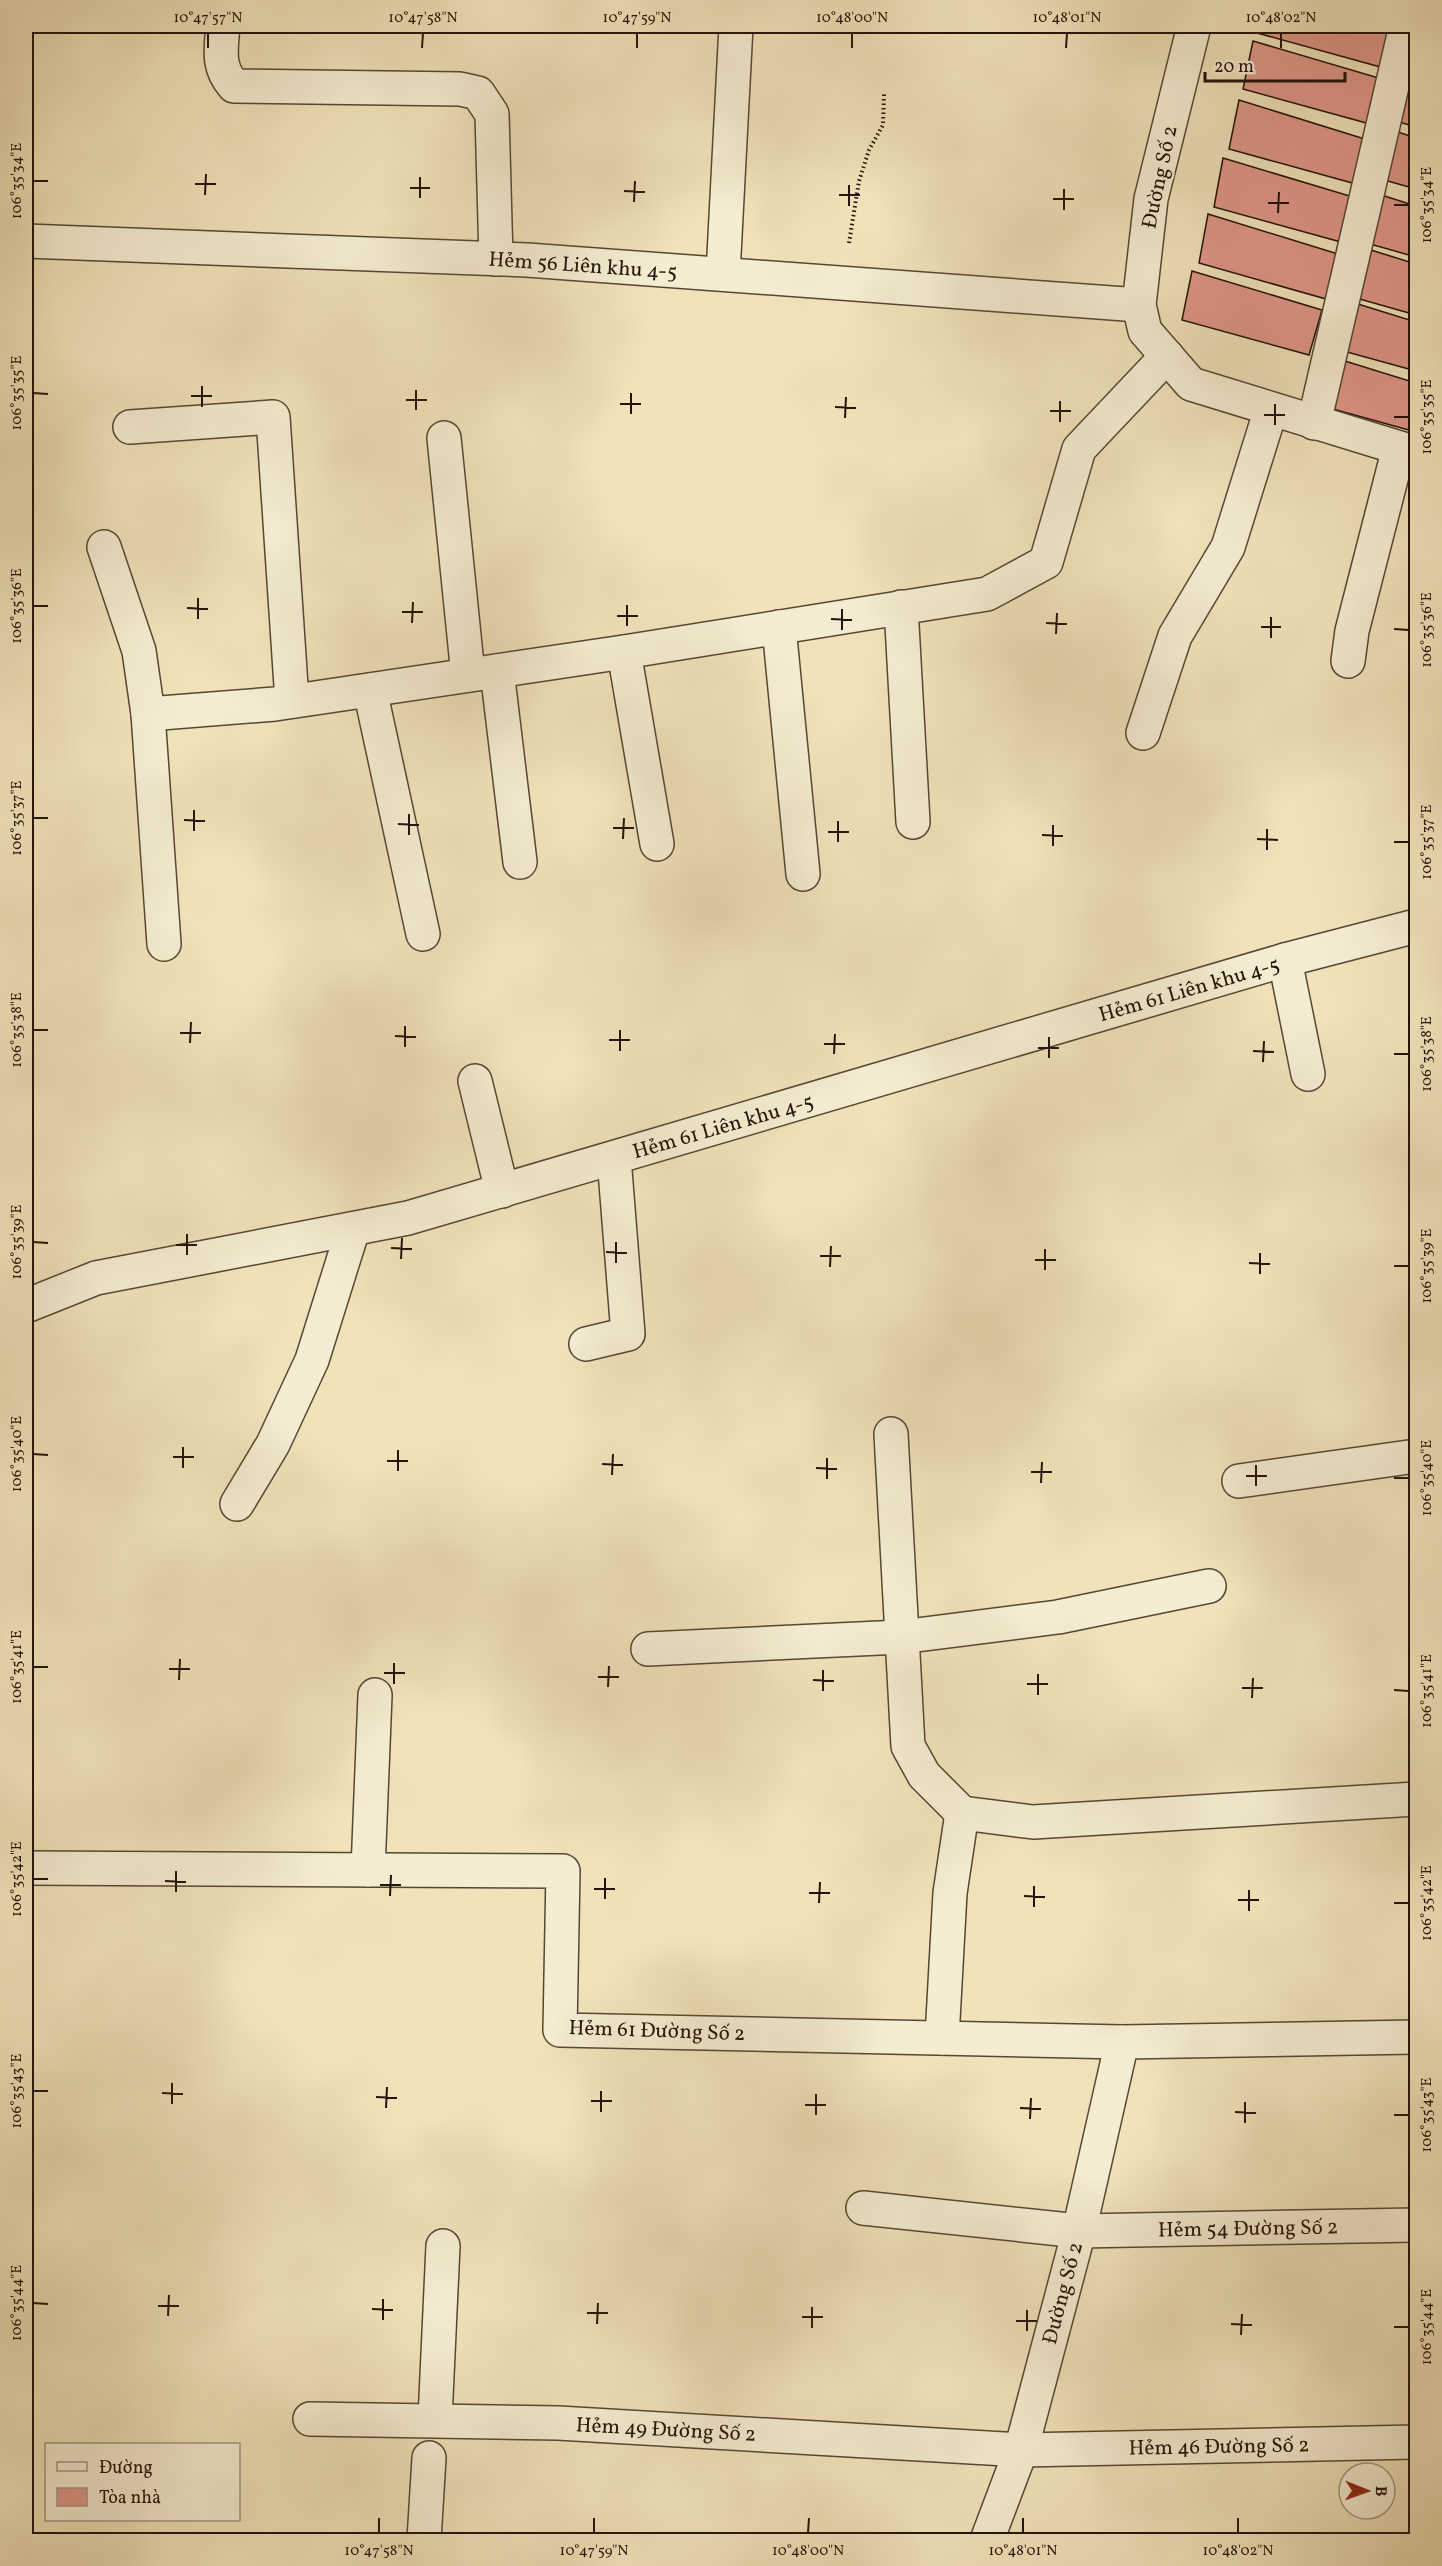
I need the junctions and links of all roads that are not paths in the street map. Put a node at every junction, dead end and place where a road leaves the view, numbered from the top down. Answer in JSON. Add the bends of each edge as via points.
{"nodes":[{"id":1,"x":223,"y":26,"type":"edge"},
{"id":2,"x":736,"y":26,"type":"edge"},
{"id":3,"x":1194,"y":26,"type":"edge"},
{"id":4,"x":1406,"y":26,"type":"edge"},
{"id":5,"x":26,"y":241,"type":"edge"},
{"id":6,"x":496,"y":259,"type":"junction"},
{"id":7,"x":723,"y":274,"type":"junction"},
{"id":8,"x":1142,"y":318,"type":"junction"},
{"id":9,"x":1167,"y":356,"type":"junction"},
{"id":10,"x":1271,"y":409,"type":"junction"},
{"id":11,"x":1314,"y":423,"type":"junction"},
{"id":12,"x":130,"y":427,"type":"dead end"},
{"id":13,"x":444,"y":438,"type":"dead end"},
{"id":14,"x":1408,"y":451,"type":"edge"},
{"id":15,"x":104,"y":547,"type":"dead end"},
{"id":16,"x":901,"y":608,"type":"junction"},
{"id":17,"x":779,"y":627,"type":"junction"},
{"id":18,"x":624,"y":652,"type":"junction"},
{"id":19,"x":1348,"y":661,"type":"dead end"},
{"id":20,"x":483,"y":673,"type":"junction"},
{"id":21,"x":370,"y":690,"type":"junction"},
{"id":22,"x":292,"y":702,"type":"junction"},
{"id":23,"x":148,"y":714,"type":"junction"},
{"id":24,"x":1143,"y":733,"type":"dead end"},
{"id":25,"x":913,"y":822,"type":"dead end"},
{"id":26,"x":657,"y":844,"type":"dead end"},
{"id":27,"x":520,"y":862,"type":"dead end"},
{"id":28,"x":803,"y":874,"type":"dead end"},
{"id":29,"x":1416,"y":926,"type":"edge"},
{"id":30,"x":423,"y":934,"type":"dead end"},
{"id":31,"x":164,"y":944,"type":"dead end"},
{"id":32,"x":1285,"y":960,"type":"junction"},
{"id":33,"x":1308,"y":1074,"type":"dead end"},
{"id":34,"x":475,"y":1081,"type":"dead end"},
{"id":35,"x":614,"y":1158,"type":"junction"},
{"id":36,"x":502,"y":1191,"type":"junction"},
{"id":37,"x":353,"y":1229,"type":"junction"},
{"id":38,"x":26,"y":1306,"type":"edge"},
{"id":39,"x":586,"y":1344,"type":"dead end"},
{"id":40,"x":891,"y":1434,"type":"dead end"},
{"id":41,"x":1416,"y":1456,"type":"edge"},
{"id":42,"x":1239,"y":1481,"type":"dead end"},
{"id":43,"x":237,"y":1504,"type":"dead end"},
{"id":44,"x":1209,"y":1586,"type":"dead end"},
{"id":45,"x":901,"y":1637,"type":"junction"},
{"id":46,"x":648,"y":1649,"type":"dead end"},
{"id":47,"x":375,"y":1695,"type":"dead end"},
{"id":48,"x":1416,"y":1799,"type":"edge"},
{"id":49,"x":962,"y":1813,"type":"junction"},
{"id":50,"x":26,"y":1868,"type":"edge"},
{"id":51,"x":368,"y":1870,"type":"junction"},
{"id":52,"x":1416,"y":2037,"type":"edge"},
{"id":53,"x":942,"y":2038,"type":"junction"},
{"id":54,"x":1122,"y":2042,"type":"junction"},
{"id":55,"x":863,"y":2208,"type":"dead end"},
{"id":56,"x":1416,"y":2225,"type":"edge"},
{"id":57,"x":1079,"y":2231,"type":"junction"},
{"id":58,"x":443,"y":2246,"type":"dead end"},
{"id":59,"x":310,"y":2419,"type":"dead end"},
{"id":60,"x":435,"y":2419,"type":"junction"},
{"id":61,"x":1416,"y":2442,"type":"edge"},
{"id":62,"x":1021,"y":2450,"type":"junction"},
{"id":63,"x":429,"y":2458,"type":"dead end"},
{"id":64,"x":424,"y":2541,"type":"edge"},
{"id":65,"x":987,"y":2541,"type":"edge"}],
"edges":[{"from":1,"to":6,"type":"street","via":[[224,75],[234,86],[460,89],[478,93],[492,114],[495,135]]},
{"from":2,"to":7,"type":"street"},
{"from":3,"to":8,"type":"street","name":"Đường Số 2","via":[[1151,199]]},
{"from":4,"to":11,"type":"street"},
{"from":5,"to":6,"type":"street","name":"Hẻm 56 Liên khu 4-5"},
{"from":6,"to":7,"type":"street","name":"Hẻm 56 Liên khu 4-5"},
{"from":7,"to":8,"type":"street","name":"Hẻm 56 Liên khu 4-5","via":[[849,284]]},
{"from":8,"to":9,"type":"street"},
{"from":9,"to":10,"type":"street","via":[[1191,384]]},
{"from":9,"to":16,"type":"street","via":[[1079,449],[1046,562],[987,594]]},
{"from":10,"to":11,"type":"street"},
{"from":10,"to":24,"type":"street","via":[[1228,547],[1175,636]]},
{"from":11,"to":14,"type":"street"},
{"from":12,"to":22,"type":"street","via":[[273,417]]},
{"from":13,"to":20,"type":"street"},
{"from":14,"to":19,"type":"street","via":[[1352,631]]},
{"from":15,"to":23,"type":"street","via":[[139,651]]},
{"from":16,"to":17,"type":"street"},
{"from":16,"to":25,"type":"street"},
{"from":17,"to":18,"type":"street"},
{"from":17,"to":28,"type":"street"},
{"from":18,"to":20,"type":"street"},
{"from":18,"to":26,"type":"street"},
{"from":20,"to":21,"type":"street"},
{"from":20,"to":27,"type":"street"},
{"from":21,"to":22,"type":"street"},
{"from":21,"to":30,"type":"street"},
{"from":22,"to":23,"type":"street"},
{"from":23,"to":31,"type":"street"},
{"from":29,"to":32,"type":"street","name":"Hẻm 61 Liên khu 4-5"},
{"from":32,"to":33,"type":"street"},
{"from":32,"to":35,"type":"street","name":"Hẻm 61 Liên khu 4-5"},
{"from":34,"to":36,"type":"street"},
{"from":35,"to":36,"type":"street","name":"Hẻm 61 Liên khu 4-5"},
{"from":35,"to":39,"type":"street","via":[[628,1334]]},
{"from":36,"to":37,"type":"street","name":"Hẻm 61 Liên khu 4-5"},
{"from":37,"to":38,"type":"street","name":"Hẻm 61 Liên khu 4-5","via":[[96,1278]]},
{"from":37,"to":43,"type":"street","via":[[312,1360],[273,1444]]},
{"from":40,"to":45,"type":"street"},
{"from":41,"to":42,"type":"street"},
{"from":44,"to":45,"type":"street","via":[[1058,1617]]},
{"from":45,"to":46,"type":"street"},
{"from":45,"to":49,"type":"street","via":[[908,1746],[924,1774]]},
{"from":47,"to":51,"type":"street"},
{"from":48,"to":49,"type":"street","via":[[1033,1821]]},
{"from":49,"to":53,"type":"street","via":[[950,1893]]},
{"from":50,"to":51,"type":"street","name":"Hẻm 61 Đường Số 2"},
{"from":51,"to":53,"type":"street","name":"Hẻm 61 Đường Số 2","via":[[563,1871],[560,2030]]},
{"from":52,"to":54,"type":"street","name":"Hẻm 61 Đường Số 2"},
{"from":53,"to":54,"type":"street","name":"Hẻm 61 Đường Số 2"},
{"from":54,"to":57,"type":"street","name":"Đường Số 2"},
{"from":55,"to":57,"type":"street","name":"Hẻm 54 Đường Số 2"},
{"from":56,"to":57,"type":"street","name":"Hẻm 54 Đường Số 2"},
{"from":57,"to":62,"type":"street","name":"Đường Số 2"},
{"from":58,"to":60,"type":"street"},
{"from":59,"to":60,"type":"street","name":"Hẻm 49 Đường Số 2"},
{"from":60,"to":62,"type":"street","name":"Hẻm 49 Đường Số 2"},
{"from":61,"to":62,"type":"street","name":"Hẻm 46 Đường Số 2"},
{"from":62,"to":65,"type":"street","name":"Đường Số 2"},
{"from":63,"to":64,"type":"street"}]}
